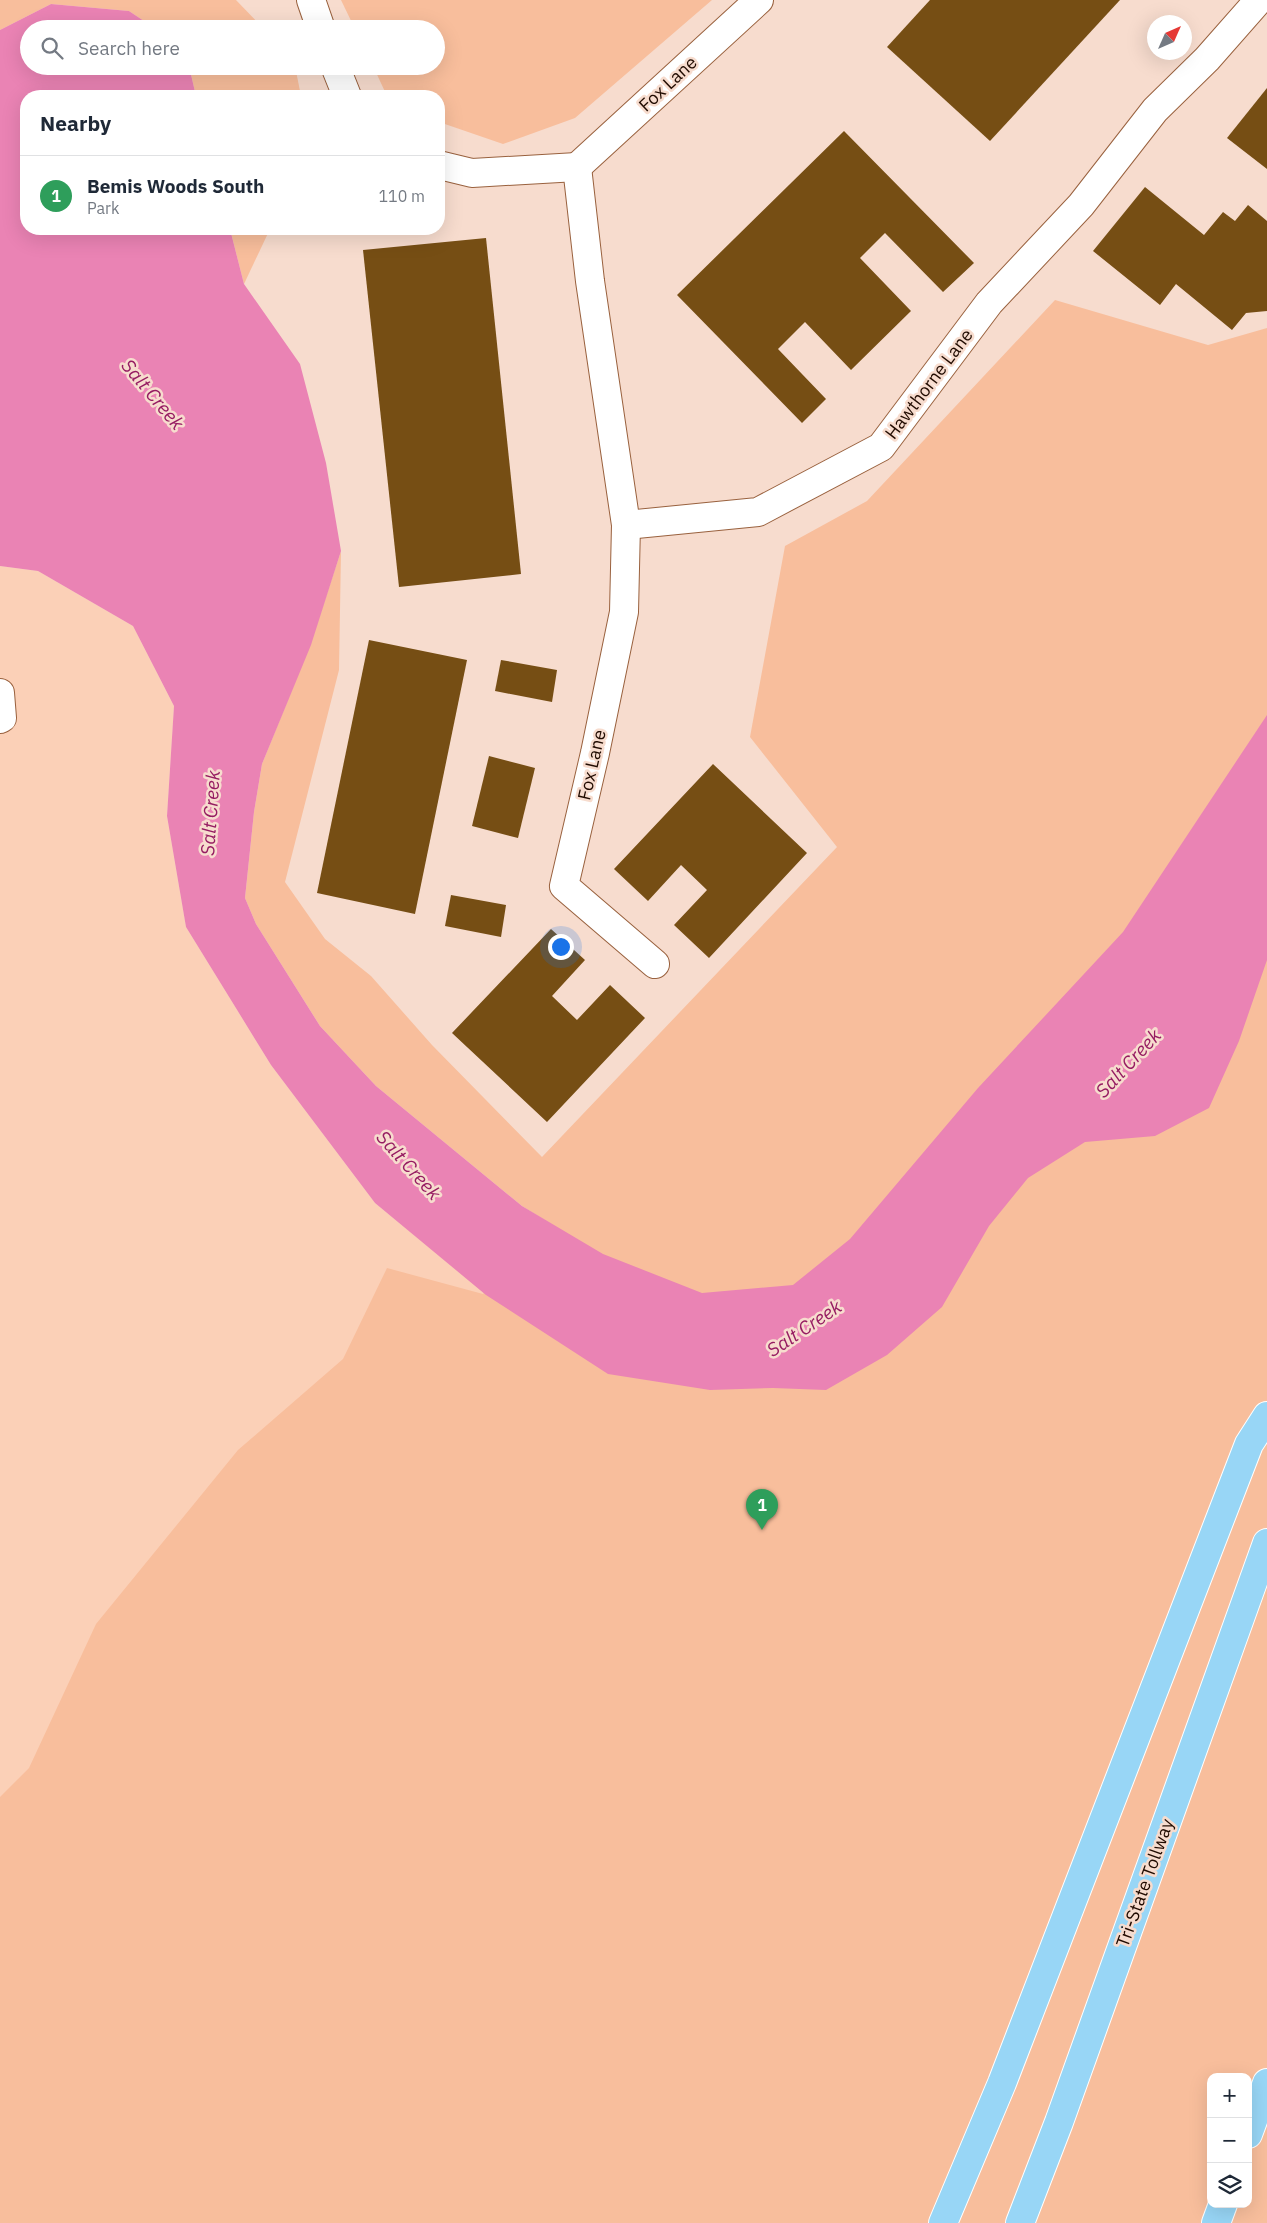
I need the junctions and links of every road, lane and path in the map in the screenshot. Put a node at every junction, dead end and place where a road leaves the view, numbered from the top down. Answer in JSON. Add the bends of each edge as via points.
{"nodes":[{"id":1,"x":310,"y":0,"type":"edge"},
{"id":2,"x":759,"y":0,"type":"edge"},
{"id":3,"x":1259,"y":0,"type":"edge"},
{"id":4,"x":318,"y":20,"type":"edge"},
{"id":5,"x":339,"y":75,"type":"edge"},
{"id":6,"x":345,"y":90,"type":"edge"},
{"id":7,"x":445,"y":166,"type":"edge"},
{"id":8,"x":576,"y":167,"type":"junction"},
{"id":9,"x":626,"y":525,"type":"junction"},
{"id":10,"x":0,"y":693,"type":"edge"},
{"id":11,"x":0,"y":719,"type":"edge"},
{"id":12,"x":656,"y":964,"type":"dead end"},
{"id":13,"x":1267,"y":1416,"type":"edge"},
{"id":14,"x":1267,"y":1543,"type":"edge"},
{"id":15,"x":1267,"y":2083,"type":"edge"},
{"id":16,"x":1252,"y":2123,"type":"edge"},
{"id":17,"x":1222,"y":2208,"type":"edge"},
{"id":18,"x":943,"y":2223,"type":"edge"},
{"id":19,"x":1020,"y":2223,"type":"edge"},
{"id":20,"x":1216,"y":2223,"type":"edge"}],
"edges":[{"from":1,"to":4,"type":"street"},
{"from":2,"to":8,"type":"street","name":"Fox Lane"},
{"from":3,"to":9,"type":"street","name":"Hawthorne Lane","via":[[1156,110],[1081,205],[989,304],[882,447],[758,512]]},
{"from":5,"to":6,"type":"street"},
{"from":7,"to":8,"type":"street","via":[[472,173]]},
{"from":8,"to":9,"type":"street"},
{"from":9,"to":12,"type":"street","name":"Fox Lane","via":[[624,612],[564,886]]},
{"from":10,"to":11,"type":"street"},
{"from":13,"to":18,"type":"highway","via":[[1250,1444],[1002,2083]]},
{"from":14,"to":19,"type":"highway","name":"Tri-State Tollway","via":[[1060,2122]]},
{"from":15,"to":16,"type":"highway"},
{"from":17,"to":20,"type":"highway"}]}
